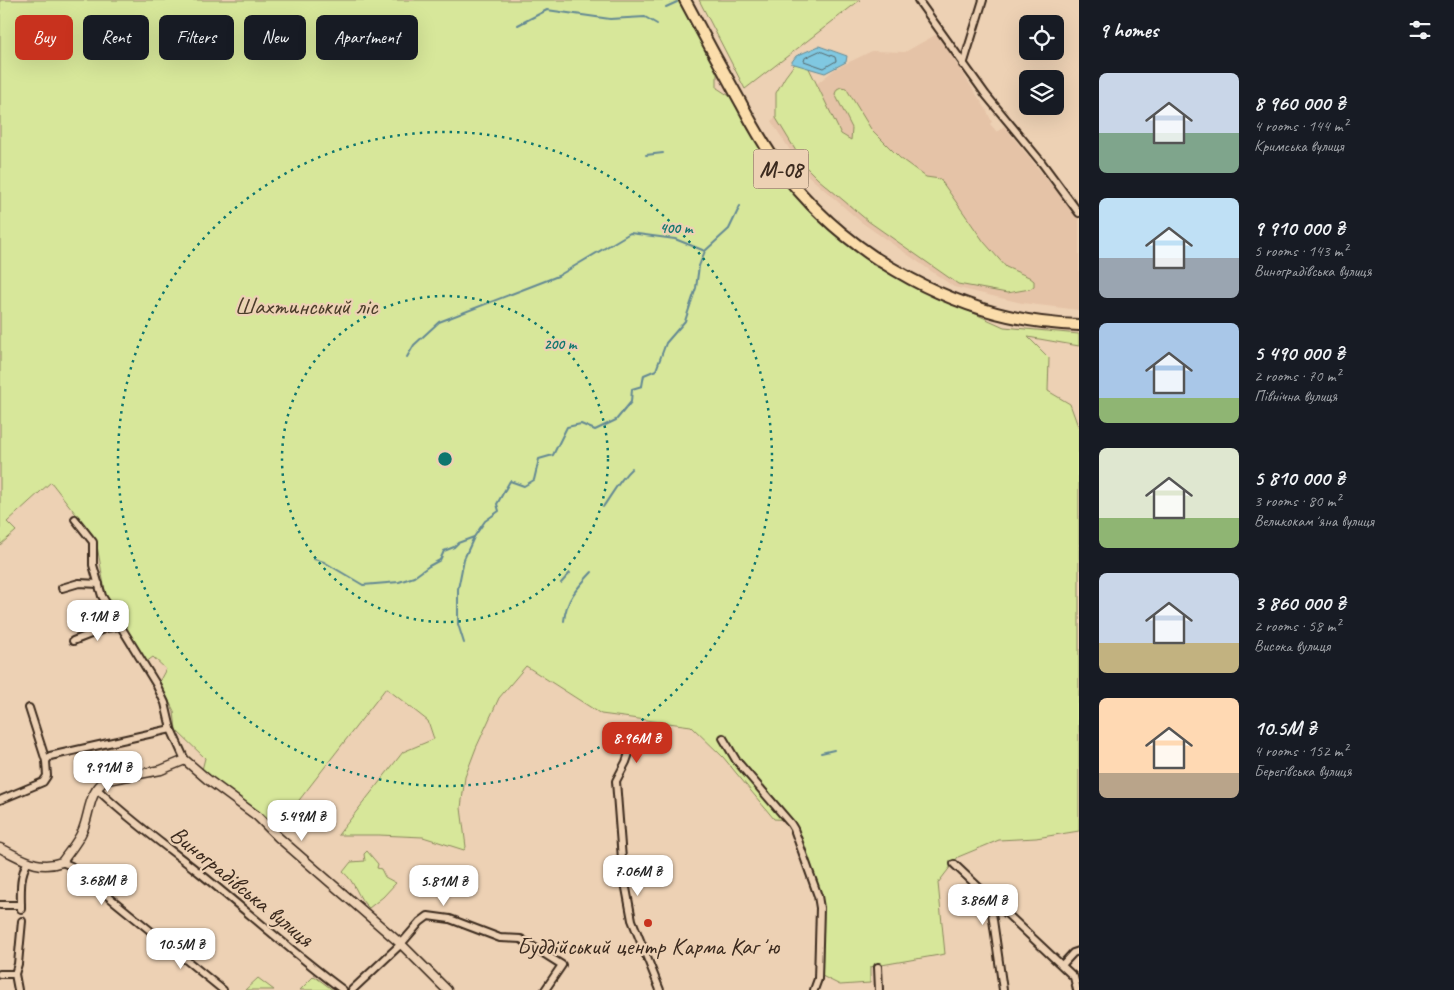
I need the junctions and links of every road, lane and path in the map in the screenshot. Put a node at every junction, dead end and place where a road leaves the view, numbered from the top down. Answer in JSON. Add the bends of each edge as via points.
{"nodes":[{"id":1,"x":684,"y":0,"type":"edge"},
{"id":2,"x":918,"y":0,"type":"edge"},
{"id":3,"x":983,"y":0,"type":"edge"},
{"id":4,"x":963,"y":65,"type":"junction"},
{"id":5,"x":1079,"y":213,"type":"edge"},
{"id":6,"x":1079,"y":325,"type":"edge"},
{"id":7,"x":75,"y":520,"type":"dead end"},
{"id":8,"x":99,"y":584,"type":"junction"},
{"id":9,"x":62,"y":588,"type":"dead end"},
{"id":10,"x":119,"y":626,"type":"junction"},
{"id":11,"x":73,"y":641,"type":"dead end"},
{"id":12,"x":30,"y":708,"type":"dead end"},
{"id":13,"x":171,"y":729,"type":"junction"},
{"id":14,"x":636,"y":736,"type":"dead end"},
{"id":15,"x":723,"y":738,"type":"dead end"},
{"id":16,"x":185,"y":760,"type":"junction"},
{"id":17,"x":46,"y":761,"type":"junction"},
{"id":18,"x":97,"y":789,"type":"junction"},
{"id":19,"x":0,"y":800,"type":"edge"},
{"id":20,"x":0,"y":848,"type":"edge"},
{"id":21,"x":28,"y":862,"type":"junction"},
{"id":22,"x":62,"y":862,"type":"junction"},
{"id":23,"x":954,"y":864,"type":"dead end"},
{"id":24,"x":990,"y":899,"type":"junction"},
{"id":25,"x":0,"y":905,"type":"edge"},
{"id":26,"x":22,"y":921,"type":"dead end"},
{"id":27,"x":401,"y":944,"type":"junction"},
{"id":28,"x":1079,"y":951,"type":"edge"},
{"id":29,"x":1062,"y":965,"type":"junction"},
{"id":30,"x":878,"y":967,"type":"dead end"},
{"id":31,"x":0,"y":974,"type":"edge"},
{"id":32,"x":15,"y":974,"type":"junction"},
{"id":33,"x":214,"y":983,"type":"junction"},
{"id":34,"x":18,"y":990,"type":"edge"},
{"id":35,"x":209,"y":990,"type":"edge"},
{"id":36,"x":223,"y":990,"type":"edge"},
{"id":37,"x":343,"y":990,"type":"edge"},
{"id":38,"x":352,"y":990,"type":"edge"},
{"id":39,"x":447,"y":990,"type":"edge"},
{"id":40,"x":545,"y":990,"type":"edge"},
{"id":41,"x":660,"y":990,"type":"edge"},
{"id":42,"x":814,"y":990,"type":"edge"},
{"id":43,"x":879,"y":990,"type":"edge"},
{"id":44,"x":1003,"y":990,"type":"edge"},
{"id":45,"x":1078,"y":990,"type":"edge"}],
"edges":[{"from":1,"to":6,"type":"highway","number":"М-08","via":[[777,163],[800,193],[838,229],[882,261],[955,299],[1017,318]]},
{"from":2,"to":4,"type":"street"},
{"from":3,"to":4,"type":"street"},
{"from":4,"to":5,"type":"street"},
{"from":7,"to":8,"type":"street","via":[[93,542],[93,565]]},
{"from":8,"to":9,"type":"street","via":[[79,583]]},
{"from":8,"to":10,"type":"street"},
{"from":10,"to":11,"type":"street"},
{"from":10,"to":13,"type":"street","via":[[156,684],[165,703]]},
{"from":12,"to":17,"type":"street"},
{"from":13,"to":16,"type":"street"},
{"from":13,"to":17,"type":"street","via":[[50,756]]},
{"from":14,"to":41,"type":"street","via":[[616,781],[622,872],[632,920]]},
{"from":15,"to":42,"type":"street","via":[[736,760],[791,824],[806,862],[820,908],[820,960]]},
{"from":16,"to":18,"type":"street","via":[[161,770],[107,780]]},
{"from":16,"to":27,"type":"street","via":[[257,816]]},
{"from":17,"to":19,"type":"street","via":[[47,776],[43,782]]},
{"from":18,"to":22,"type":"street","via":[[83,831]]},
{"from":18,"to":37,"type":"street","name":"Виноградівська вулиця"},
{"from":20,"to":21,"type":"street"},
{"from":21,"to":22,"type":"street","via":[[39,866]]},
{"from":21,"to":25,"type":"street","via":[[24,866],[21,907]]},
{"from":22,"to":33,"type":"street"},
{"from":23,"to":24,"type":"street"},
{"from":24,"to":29,"type":"street"},
{"from":24,"to":44,"type":"street"},
{"from":26,"to":32,"type":"street"},
{"from":27,"to":38,"type":"street"},
{"from":27,"to":39,"type":"street"},
{"from":27,"to":40,"type":"street","via":[[428,916],[440,917],[500,938],[520,939],[562,965]]},
{"from":28,"to":29,"type":"street"},
{"from":29,"to":45,"type":"street","via":[[1074,977]]},
{"from":30,"to":43,"type":"street"},
{"from":31,"to":32,"type":"street"},
{"from":32,"to":34,"type":"street"},
{"from":33,"to":35,"type":"street"},
{"from":33,"to":36,"type":"street"}]}
